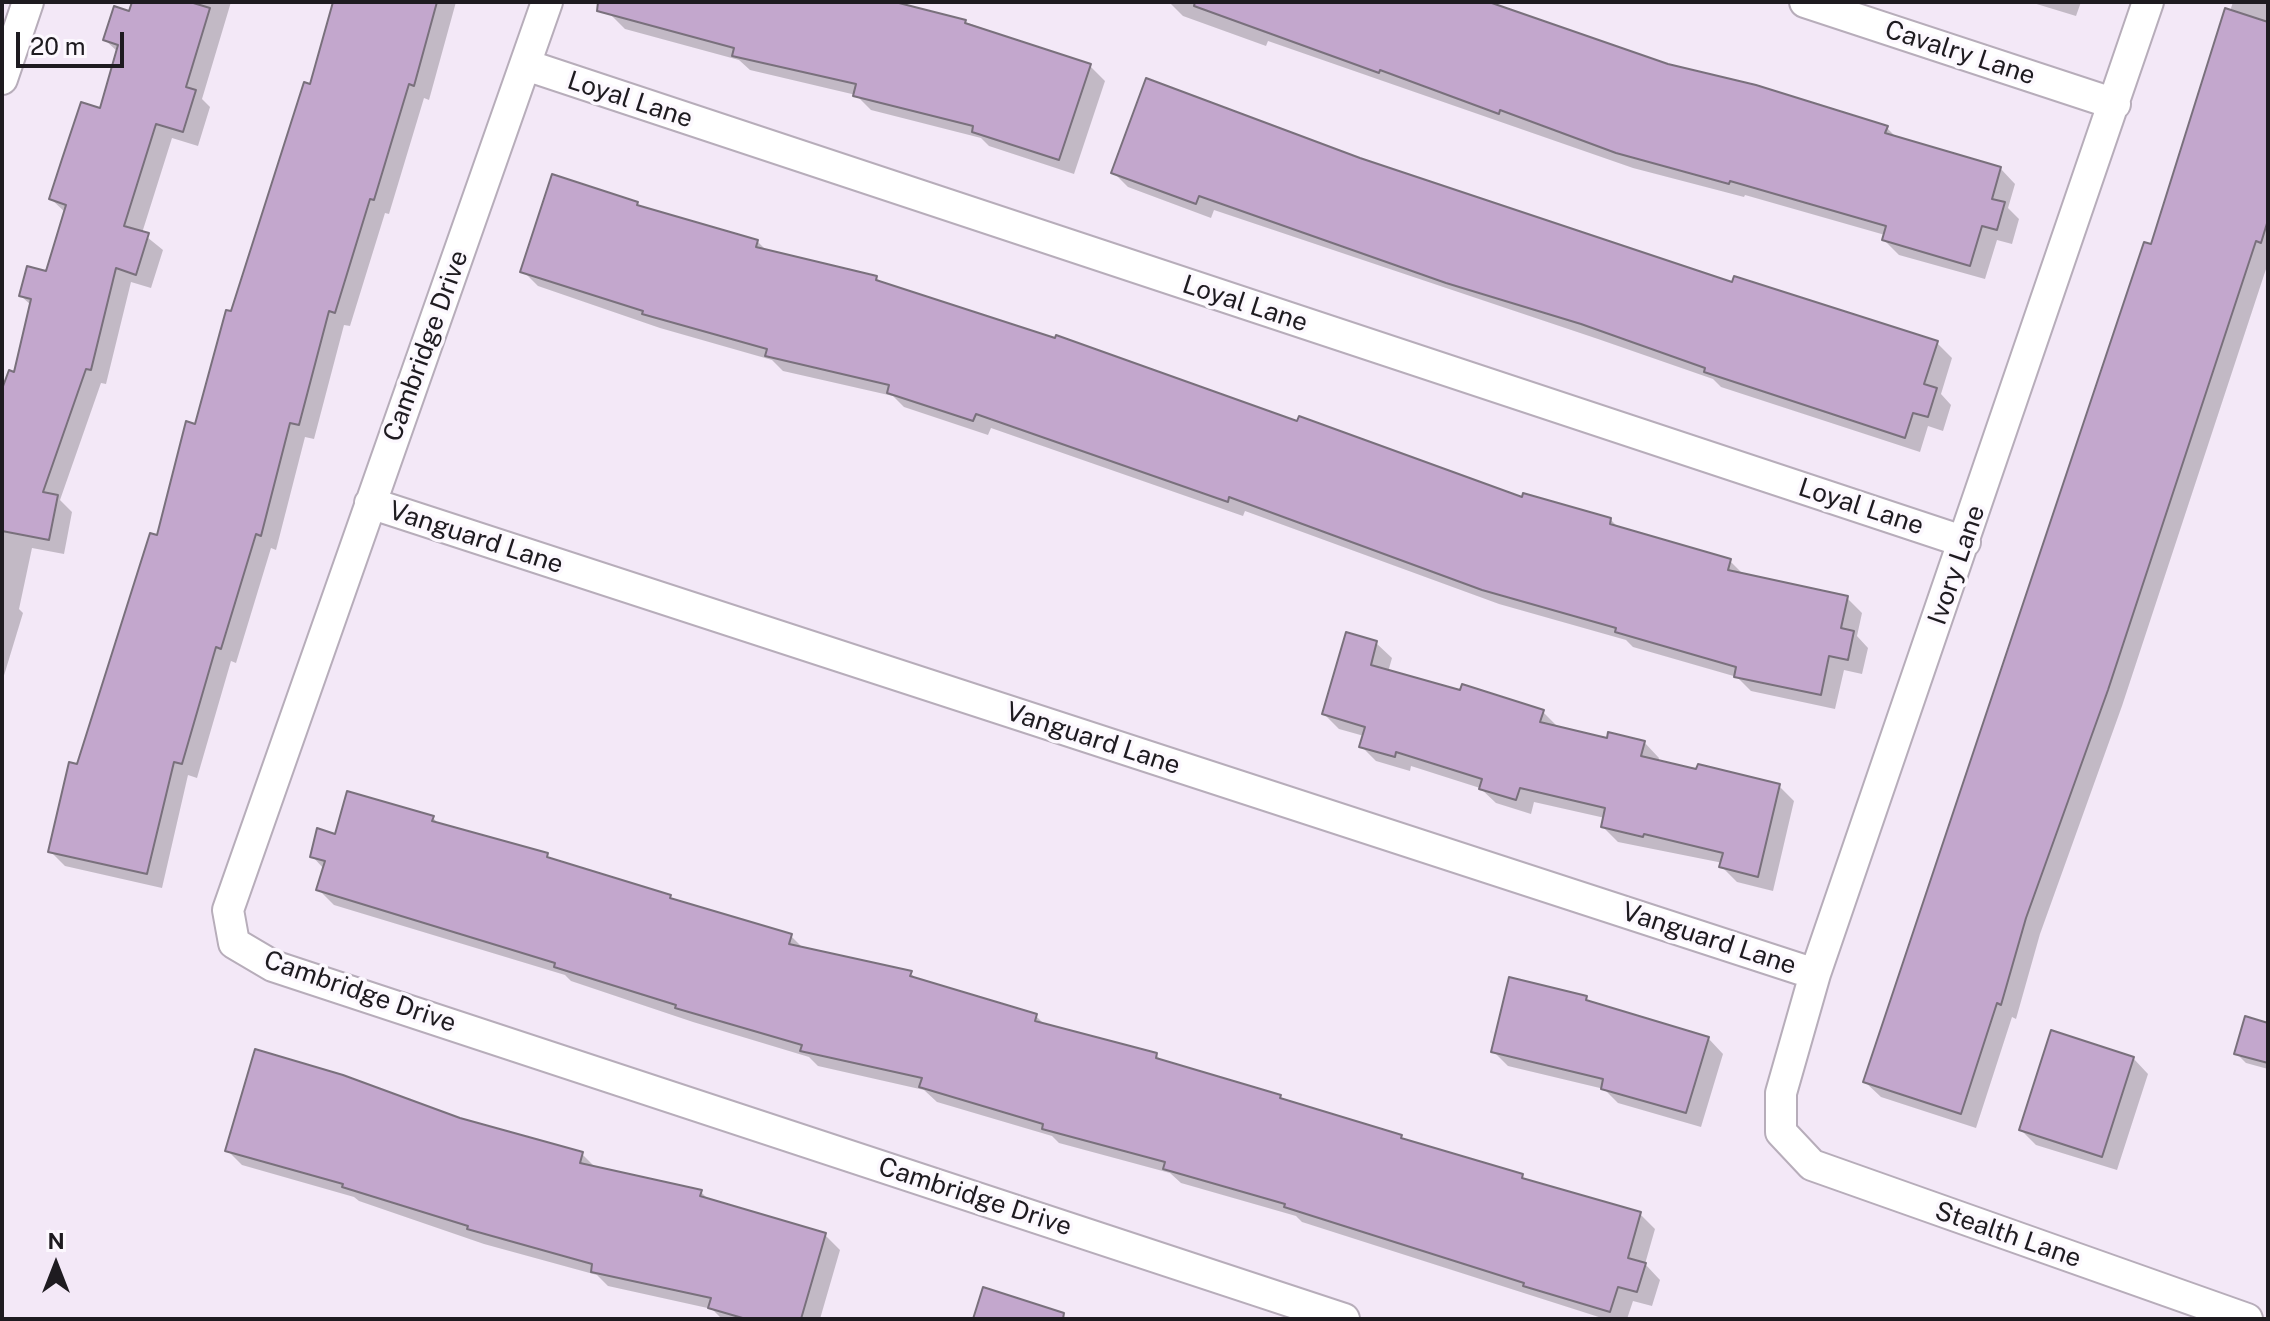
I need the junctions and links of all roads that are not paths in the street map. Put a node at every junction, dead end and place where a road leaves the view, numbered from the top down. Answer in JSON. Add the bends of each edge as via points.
{"nodes":[{"id":1,"x":28,"y":2,"type":"edge"},
{"id":2,"x":547,"y":2,"type":"edge"},
{"id":3,"x":1805,"y":2,"type":"edge"},
{"id":4,"x":2148,"y":2,"type":"edge"},
{"id":5,"x":526,"y":65,"type":"junction"},
{"id":6,"x":2,"y":79,"type":"edge"},
{"id":7,"x":2115,"y":104,"type":"junction"},
{"id":8,"x":370,"y":503,"type":"junction"},
{"id":9,"x":1965,"y":542,"type":"junction"},
{"id":10,"x":1815,"y":974,"type":"junction"},
{"id":11,"x":1781,"y":1132,"type":"joint"},
{"id":12,"x":1344,"y":1319,"type":"edge"},
{"id":13,"x":2247,"y":1319,"type":"edge"}],
"edges":[{"from":1,"to":6,"type":"street"},
{"from":2,"to":5,"type":"street","name":"Cambridge Drive"},
{"from":3,"to":7,"type":"street","name":"Cavalry Lane"},
{"from":4,"to":7,"type":"street","name":"Ivory Lane"},
{"from":5,"to":8,"type":"street","name":"Cambridge Drive"},
{"from":5,"to":9,"type":"street","name":"Loyal Lane"},
{"from":7,"to":9,"type":"street","name":"Ivory Lane"},
{"from":8,"to":10,"type":"street","name":"Vanguard Lane"},
{"from":8,"to":12,"type":"street","name":"Cambridge Drive","via":[[228,910],[234,943],[273,966]]},
{"from":9,"to":10,"type":"street","name":"Ivory Lane"},
{"from":10,"to":11,"type":"street","name":"Ivory Lane","via":[[1781,1093]]},
{"from":11,"to":13,"type":"street","name":"Stealth Lane","via":[[1812,1165]]}]}
